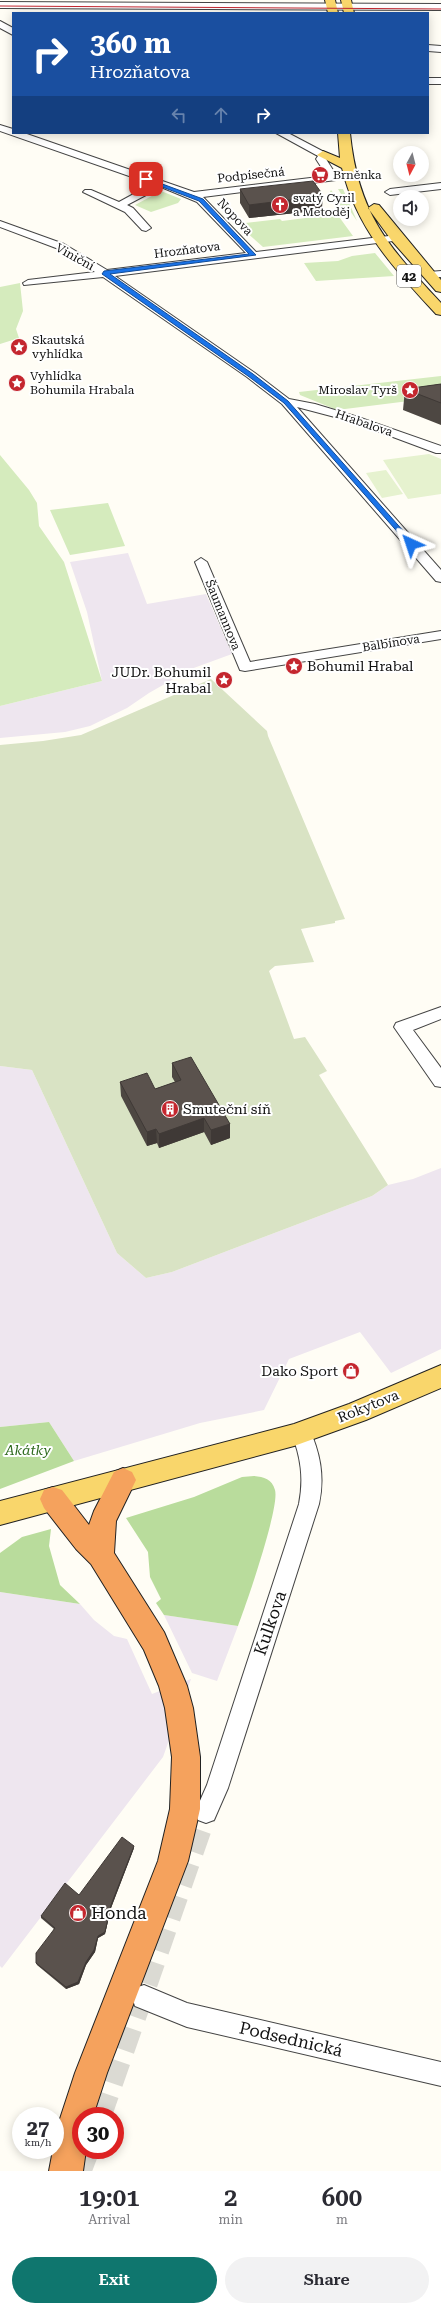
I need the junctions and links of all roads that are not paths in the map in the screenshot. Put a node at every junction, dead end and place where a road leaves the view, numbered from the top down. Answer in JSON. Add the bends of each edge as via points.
{"nodes":[{"id":1,"x":358,"y":0,"type":"edge"},
{"id":2,"x":147,"y":3,"type":"edge"},
{"id":3,"x":0,"y":5,"type":"edge"},
{"id":4,"x":331,"y":7,"type":"edge"},
{"id":5,"x":348,"y":7,"type":"edge"},
{"id":6,"x":380,"y":7,"type":"junction"},
{"id":7,"x":441,"y":7,"type":"edge"},
{"id":8,"x":366,"y":12,"type":"edge"},
{"id":9,"x":0,"y":24,"type":"edge"},
{"id":10,"x":12,"y":31,"type":"edge"},
{"id":11,"x":429,"y":48,"type":"edge"},
{"id":12,"x":441,"y":49,"type":"edge"},
{"id":13,"x":429,"y":81,"type":"edge"},
{"id":14,"x":441,"y":81,"type":"edge"},
{"id":15,"x":19,"y":134,"type":"edge"},
{"id":16,"x":284,"y":134,"type":"edge"},
{"id":17,"x":344,"y":134,"type":"edge"},
{"id":18,"x":323,"y":154,"type":"junction"},
{"id":19,"x":346,"y":165,"type":"junction"},
{"id":20,"x":360,"y":166,"type":"dead end"},
{"id":21,"x":160,"y":184,"type":"junction"},
{"id":22,"x":441,"y":186,"type":"edge"},
{"id":23,"x":88,"y":192,"type":"dead end"},
{"id":24,"x":390,"y":192,"type":"dead end"},
{"id":25,"x":193,"y":195,"type":"junction"},
{"id":26,"x":120,"y":204,"type":"junction"},
{"id":27,"x":0,"y":224,"type":"edge"},
{"id":28,"x":146,"y":228,"type":"dead end"},
{"id":29,"x":397,"y":238,"type":"junction"},
{"id":30,"x":378,"y":240,"type":"junction"},
{"id":31,"x":253,"y":255,"type":"junction"},
{"id":32,"x":104,"y":273,"type":"junction"},
{"id":33,"x":435,"y":275,"type":"edge"},
{"id":34,"x":28,"y":283,"type":"dead end"},
{"id":35,"x":441,"y":288,"type":"edge"},
{"id":36,"x":441,"y":311,"type":"edge"},
{"id":37,"x":286,"y":402,"type":"junction"},
{"id":38,"x":440,"y":450,"type":"edge"},
{"id":39,"x":201,"y":562,"type":"dead end"},
{"id":40,"x":441,"y":578,"type":"edge"},
{"id":41,"x":441,"y":635,"type":"edge"},
{"id":42,"x":245,"y":667,"type":"joint"},
{"id":43,"x":441,"y":1013,"type":"edge"},
{"id":44,"x":441,"y":1081,"type":"edge"},
{"id":45,"x":441,"y":1376,"type":"edge"},
{"id":46,"x":298,"y":1433,"type":"junction"},
{"id":47,"x":123,"y":1480,"type":"junction"},
{"id":48,"x":53,"y":1499,"type":"junction"},
{"id":49,"x":0,"y":1513,"type":"edge"},
{"id":50,"x":100,"y":1555,"type":"junction"},
{"id":51,"x":206,"y":1812,"type":"tunnel mouth"},
{"id":52,"x":144,"y":1997,"type":"dead end"},
{"id":53,"x":441,"y":2074,"type":"edge"},
{"id":54,"x":66,"y":2171,"type":"edge"}],
"edges":[{"from":1,"to":6,"type":"street"},
{"from":2,"to":3,"type":"street"},
{"from":2,"to":4,"type":"street"},
{"from":4,"to":5,"type":"street"},
{"from":5,"to":6,"type":"street"},
{"from":6,"to":7,"type":"street"},
{"from":6,"to":8,"type":"street"},
{"from":9,"to":10,"type":"street"},
{"from":11,"to":12,"type":"street"},
{"from":13,"to":14,"type":"street"},
{"from":15,"to":21,"type":"street","name":"Nopova"},
{"from":16,"to":18,"type":"street"},
{"from":17,"to":19,"type":"main road","number":"42"},
{"from":18,"to":19,"type":"main road"},
{"from":18,"to":25,"type":"street","name":"Podpísečná","via":[[321,159],[333,176],[329,180]]},
{"from":19,"to":30,"type":"main road","number":"42","via":[[358,205]]},
{"from":20,"to":29,"type":"main road","number":"42","via":[[371,203]]},
{"from":21,"to":25,"type":"street","name":"Nopova"},
{"from":21,"to":26,"type":"street"},
{"from":22,"to":24,"type":"street"},
{"from":23,"to":26,"type":"street"},
{"from":25,"to":31,"type":"street","name":"Nopova","via":[[201,200]]},
{"from":26,"to":28,"type":"street","via":[[134,214]]},
{"from":27,"to":32,"type":"street","name":"Viniční","via":[[60,246]]},
{"from":29,"to":30,"type":"street","name":"Hrozňatova"},
{"from":29,"to":33,"type":"main road","number":"42"},
{"from":30,"to":31,"type":"street","name":"Hrozňatova"},
{"from":30,"to":36,"type":"main road","number":"42"},
{"from":31,"to":32,"type":"street","name":"Hrozňatova"},
{"from":32,"to":34,"type":"street","name":"Hrozňatova"},
{"from":32,"to":37,"type":"street","name":"Viniční"},
{"from":33,"to":35,"type":"main road","number":"42"},
{"from":37,"to":38,"type":"street","name":"Hrabalova","via":[[311,406],[354,419]]},
{"from":37,"to":40,"type":"street","name":"Viniční"},
{"from":39,"to":42,"type":"street","name":"Šaumannova"},
{"from":41,"to":42,"type":"street","name":"Balbínova"},
{"from":43,"to":44,"type":"street","via":[[402,1027]]},
{"from":45,"to":46,"type":"main road","name":"Rokytova","via":[[357,1412]]},
{"from":46,"to":47,"type":"main road","name":"Rokytova"},
{"from":46,"to":51,"type":"street","name":"Kulkova","via":[[312,1464],[314,1476],[309,1504],[217,1788]]},
{"from":47,"to":48,"type":"main road","name":"Rokytova"},
{"from":47,"to":50,"type":"highway","via":[[103,1520]]},
{"from":48,"to":49,"type":"main road","name":"Rokytova"},
{"from":48,"to":50,"type":"highway"},
{"from":50,"to":54,"type":"highway","via":[[154,1641],[173,1686],[184,1732],[185,1809],[180,1836],[164,1889],[91,2073],[73,2128]]},
{"from":52,"to":53,"type":"street","name":"Podsednická","via":[[187,2015]]}]}
